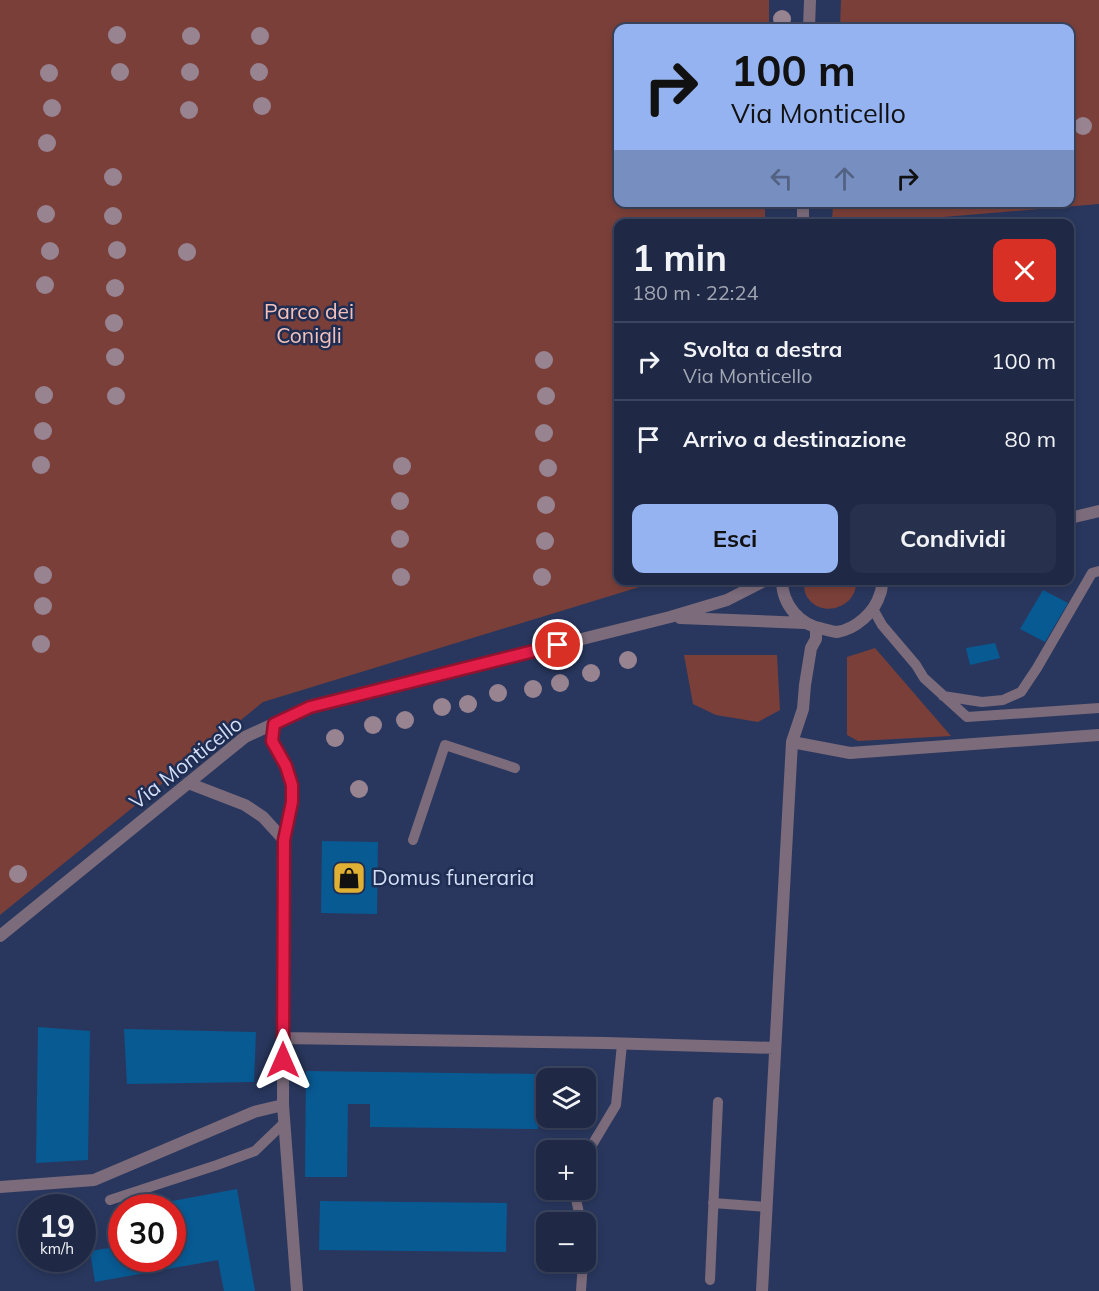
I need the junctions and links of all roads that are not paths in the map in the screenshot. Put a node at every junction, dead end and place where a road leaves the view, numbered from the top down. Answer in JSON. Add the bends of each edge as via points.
{"nodes":[{"id":1,"x":810,"y":0,"type":"edge"},
{"id":2,"x":809,"y":24,"type":"edge"},
{"id":3,"x":1099,"y":511,"type":"edge"},
{"id":4,"x":1074,"y":517,"type":"edge"},
{"id":5,"x":1099,"y":570,"type":"edge"},
{"id":6,"x":756,"y":585,"type":"edge"},
{"id":7,"x":782,"y":585,"type":"edge"},
{"id":8,"x":882,"y":585,"type":"edge"},
{"id":9,"x":873,"y":609,"type":"junction"},
{"id":10,"x":670,"y":617,"type":"junction"},
{"id":11,"x":810,"y":625,"type":"junction"},
{"id":12,"x":943,"y":696,"type":"junction"},
{"id":13,"x":1099,"y":708,"type":"edge"},
{"id":14,"x":274,"y":724,"type":"junction"},
{"id":15,"x":1099,"y":735,"type":"edge"},
{"id":16,"x":792,"y":742,"type":"junction"},
{"id":17,"x":515,"y":768,"type":"dead end"},
{"id":18,"x":188,"y":783,"type":"junction"},
{"id":19,"x":284,"y":840,"type":"junction"},
{"id":20,"x":413,"y":840,"type":"dead end"},
{"id":21,"x":0,"y":936,"type":"edge"},
{"id":22,"x":283,"y":1038,"type":"junction"},
{"id":23,"x":622,"y":1044,"type":"junction"},
{"id":24,"x":775,"y":1048,"type":"junction"},
{"id":25,"x":718,"y":1102,"type":"dead end"},
{"id":26,"x":283,"y":1105,"type":"junction"},
{"id":27,"x":284,"y":1123,"type":"junction"},
{"id":28,"x":595,"y":1140,"type":"edge"},
{"id":29,"x":0,"y":1187,"type":"edge"},
{"id":30,"x":129,"y":1194,"type":"edge"},
{"id":31,"x":713,"y":1203,"type":"junction"},
{"id":32,"x":766,"y":1208,"type":"junction"},
{"id":33,"x":582,"y":1272,"type":"edge"},
{"id":34,"x":710,"y":1280,"type":"dead end"},
{"id":35,"x":297,"y":1291,"type":"edge"},
{"id":36,"x":580,"y":1291,"type":"edge"},
{"id":37,"x":762,"y":1291,"type":"edge"}],
"edges":[{"from":1,"to":2,"type":"street"},
{"from":3,"to":4,"type":"street"},
{"from":5,"to":12,"type":"lane","via":[[1092,573],[1021,692],[1003,700],[982,702]]},
{"from":6,"to":10,"type":"street","name":"Via Monticello","via":[[727,600]]},
{"from":7,"to":11,"type":"street","via":[[794,613]]},
{"from":8,"to":9,"type":"street"},
{"from":9,"to":11,"type":"street","name":"Via Monticello","via":[[854,626],[836,632]]},
{"from":9,"to":12,"type":"lane","via":[[924,678]]},
{"from":10,"to":11,"type":"street","name":"Via Monticello"},
{"from":10,"to":14,"type":"street","name":"Via Monticello","via":[[310,707]]},
{"from":11,"to":16,"type":"street","via":[[816,639],[803,709]]},
{"from":12,"to":13,"type":"lane","via":[[967,717]]},
{"from":14,"to":18,"type":"street","name":"Via Monticello","via":[[245,737]]},
{"from":14,"to":19,"type":"street","via":[[272,741],[292,785]]},
{"from":15,"to":16,"type":"street","via":[[850,753]]},
{"from":16,"to":24,"type":"street"},
{"from":17,"to":20,"type":"lane","via":[[445,745]]},
{"from":18,"to":19,"type":"street","via":[[245,805],[263,817]]},
{"from":18,"to":21,"type":"street","name":"Via Monticello"},
{"from":19,"to":22,"type":"street"},
{"from":22,"to":23,"type":"street"},
{"from":22,"to":26,"type":"street"},
{"from":23,"to":24,"type":"street"},
{"from":23,"to":28,"type":"lane","via":[[616,1106]]},
{"from":24,"to":32,"type":"street"},
{"from":25,"to":31,"type":"lane"},
{"from":26,"to":27,"type":"street"},
{"from":26,"to":29,"type":"street","via":[[254,1112],[94,1180]]},
{"from":27,"to":30,"type":"lane","via":[[255,1150]]},
{"from":27,"to":35,"type":"street"},
{"from":31,"to":32,"type":"lane"},
{"from":31,"to":34,"type":"lane"},
{"from":32,"to":37,"type":"street"},
{"from":33,"to":36,"type":"lane"}]}
